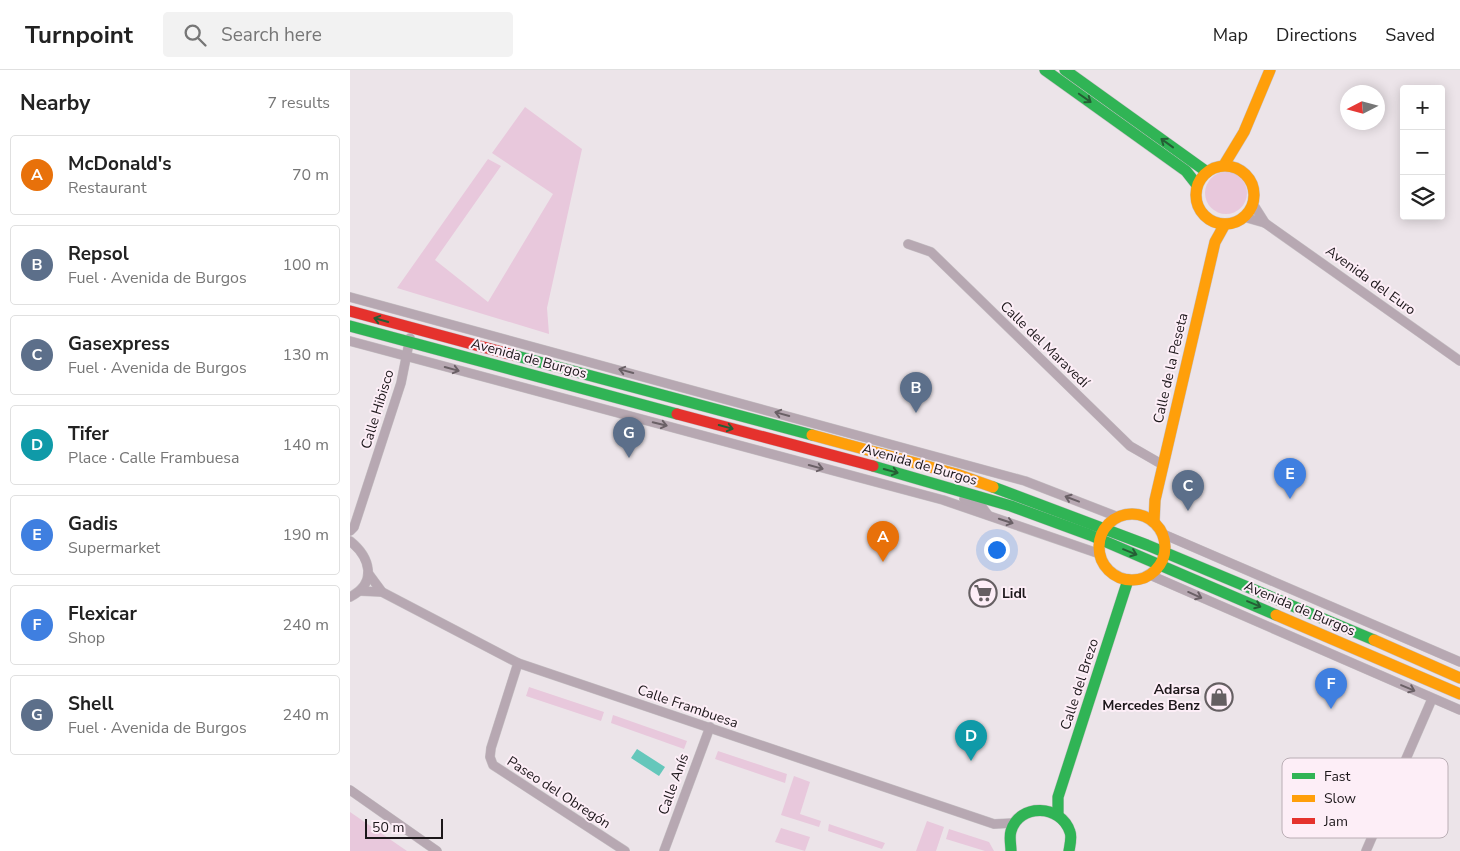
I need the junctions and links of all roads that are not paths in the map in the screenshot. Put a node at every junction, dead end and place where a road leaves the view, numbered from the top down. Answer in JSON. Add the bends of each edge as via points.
{"nodes":[{"id":1,"x":1045,"y":70,"type":"edge"},
{"id":2,"x":1065,"y":70,"type":"edge"},
{"id":3,"x":1270,"y":70,"type":"edge"},
{"id":4,"x":1236,"y":149,"type":"junction"},
{"id":5,"x":1224,"y":165,"type":"junction"},
{"id":6,"x":1238,"y":168,"type":"junction"},
{"id":7,"x":1207,"y":172,"type":"junction"},
{"id":8,"x":1197,"y":185,"type":"junction"},
{"id":9,"x":1253,"y":204,"type":"junction"},
{"id":10,"x":1244,"y":217,"type":"junction"},
{"id":11,"x":1213,"y":222,"type":"junction"},
{"id":12,"x":1265,"y":222,"type":"junction"},
{"id":13,"x":1225,"y":224,"type":"junction"},
{"id":14,"x":1215,"y":242,"type":"junction"},
{"id":15,"x":908,"y":244,"type":"dead end"},
{"id":16,"x":350,"y":297,"type":"edge"},
{"id":17,"x":350,"y":311,"type":"edge"},
{"id":18,"x":436,"y":320,"type":"junction"},
{"id":19,"x":350,"y":326,"type":"edge"},
{"id":20,"x":412,"y":329,"type":"junction"},
{"id":21,"x":350,"y":341,"type":"edge"},
{"id":22,"x":408,"y":342,"type":"junction"},
{"id":23,"x":557,"y":353,"type":"junction"},
{"id":24,"x":405,"y":356,"type":"junction"},
{"id":25,"x":1460,"y":361,"type":"edge"},
{"id":26,"x":523,"y":372,"type":"junction"},
{"id":27,"x":618,"y":383,"type":"junction"},
{"id":28,"x":671,"y":398,"type":"junction"},
{"id":29,"x":572,"y":401,"type":"junction"},
{"id":30,"x":742,"y":403,"type":"junction"},
{"id":31,"x":803,"y":419,"type":"junction"},
{"id":32,"x":814,"y":436,"type":"junction"},
{"id":33,"x":873,"y":440,"type":"junction"},
{"id":34,"x":849,"y":445,"type":"junction"},
{"id":35,"x":812,"y":450,"type":"junction"},
{"id":36,"x":782,"y":457,"type":"junction"},
{"id":37,"x":844,"y":459,"type":"junction"},
{"id":38,"x":1163,"y":465,"type":"junction"},
{"id":39,"x":956,"y":474,"type":"junction"},
{"id":40,"x":1000,"y":474,"type":"junction"},
{"id":41,"x":858,"y":478,"type":"junction"},
{"id":42,"x":938,"y":484,"type":"junction"},
{"id":43,"x":1154,"y":500,"type":"junction"},
{"id":44,"x":1139,"y":515,"type":"junction"},
{"id":45,"x":989,"y":516,"type":"junction"},
{"id":46,"x":1118,"y":517,"type":"junction"},
{"id":47,"x":1154,"y":522,"type":"junction"},
{"id":48,"x":1105,"y":528,"type":"junction"},
{"id":49,"x":352,"y":529,"type":"edge"},
{"id":50,"x":1163,"y":534,"type":"junction"},
{"id":51,"x":1100,"y":540,"type":"junction"},
{"id":52,"x":354,"y":544,"type":"edge"},
{"id":53,"x":1165,"y":553,"type":"junction"},
{"id":54,"x":1100,"y":554,"type":"junction"},
{"id":55,"x":1161,"y":564,"type":"junction"},
{"id":56,"x":368,"y":573,"type":"junction"},
{"id":57,"x":1150,"y":575,"type":"junction"},
{"id":58,"x":1128,"y":580,"type":"junction"},
{"id":59,"x":1269,"y":580,"type":"junction"},
{"id":60,"x":360,"y":591,"type":"junction"},
{"id":61,"x":382,"y":592,"type":"junction"},
{"id":62,"x":350,"y":597,"type":"edge"},
{"id":63,"x":1323,"y":619,"type":"junction"},
{"id":64,"x":1385,"y":630,"type":"junction"},
{"id":65,"x":1306,"y":643,"type":"junction"},
{"id":66,"x":1406,"y":655,"type":"junction"},
{"id":67,"x":1460,"y":662,"type":"edge"},
{"id":68,"x":518,"y":663,"type":"junction"},
{"id":69,"x":1397,"y":666,"type":"junction"},
{"id":70,"x":1438,"y":669,"type":"junction"},
{"id":71,"x":1460,"y":669,"type":"edge"},
{"id":72,"x":1460,"y":678,"type":"edge"},
{"id":73,"x":1433,"y":682,"type":"junction"},
{"id":74,"x":1460,"y":694,"type":"edge"},
{"id":75,"x":1432,"y":698,"type":"junction"},
{"id":76,"x":1448,"y":705,"type":"junction"},
{"id":77,"x":1460,"y":710,"type":"edge"},
{"id":78,"x":710,"y":727,"type":"junction"},
{"id":79,"x":1406,"y":758,"type":"edge"},
{"id":80,"x":350,"y":790,"type":"edge"},
{"id":81,"x":1058,"y":797,"type":"junction"},
{"id":82,"x":1046,"y":810,"type":"junction"},
{"id":83,"x":1058,"y":815,"type":"junction"},
{"id":84,"x":1014,"y":823,"type":"junction"},
{"id":85,"x":994,"y":824,"type":"junction"},
{"id":86,"x":1372,"y":838,"type":"edge"},
{"id":87,"x":1009,"y":839,"type":"junction"},
{"id":88,"x":1072,"y":849,"type":"edge"},
{"id":89,"x":437,"y":851,"type":"edge"},
{"id":90,"x":625,"y":851,"type":"edge"},
{"id":91,"x":664,"y":851,"type":"edge"},
{"id":92,"x":1011,"y":851,"type":"edge"},
{"id":93,"x":1366,"y":851,"type":"edge"}],
"edges":[{"from":1,"to":8,"type":"main road","one_way":true,"via":[[1186,171]]},
{"from":7,"to":2,"type":"main road","one_way":true},
{"from":3,"to":4,"type":"main road"},
{"from":4,"to":5,"type":"main road"},
{"from":4,"to":6,"type":"main road"},
{"from":5,"to":6,"type":"main road"},
{"from":5,"to":7,"type":"main road"},
{"from":6,"to":9,"type":"main road","via":[[1253,184]]},
{"from":7,"to":8,"type":"main road"},
{"from":8,"to":11,"type":"main road","via":[[1199,208]]},
{"from":9,"to":10,"type":"main road"},
{"from":9,"to":12,"type":"street","name":"Avenida del Euro"},
{"from":10,"to":12,"type":"street","name":"Avenida del Euro"},
{"from":10,"to":13,"type":"main road"},
{"from":11,"to":13,"type":"main road"},
{"from":11,"to":14,"type":"main road","name":"Calle de la Peseta"},
{"from":12,"to":25,"type":"street","name":"Avenida del Euro"},
{"from":13,"to":14,"type":"main road","name":"Calle de la Peseta"},
{"from":14,"to":38,"type":"main road","name":"Calle de la Peseta"},
{"from":15,"to":38,"type":"street","name":"Calle del Maravedí","via":[[931,252],[1130,446]]},
{"from":16,"to":18,"type":"street","name":"Avenida de Burgos"},
{"from":20,"to":17,"type":"main road","name":"Avenida de Burgos","one_way":true},
{"from":18,"to":20,"type":"street","via":[[414,320]]},
{"from":18,"to":23,"type":"street","name":"Avenida de Burgos"},
{"from":19,"to":22,"type":"main road","name":"Avenida de Burgos"},
{"from":20,"to":22,"type":"street","name":"Calle Hibisco"},
{"from":20,"to":27,"type":"main road","name":"Avenida de Burgos"},
{"from":21,"to":24,"type":"street","name":"Avenida de Burgos"},
{"from":22,"to":24,"type":"street","name":"Calle Hibisco"},
{"from":22,"to":26,"type":"main road","name":"Avenida de Burgos"},
{"from":23,"to":27,"type":"street"},
{"from":30,"to":23,"type":"street","name":"Avenida de Burgos","one_way":true},
{"from":24,"to":29,"type":"street","name":"Avenida de Burgos","one_way":true},
{"from":24,"to":49,"type":"street","name":"Calle Hibisco","via":[[401,383]]},
{"from":26,"to":29,"type":"street"},
{"from":26,"to":35,"type":"main road","name":"Avenida de Burgos","one_way":true},
{"from":27,"to":28,"type":"main road","name":"Avenida de Burgos"},
{"from":28,"to":30,"type":"street"},
{"from":28,"to":32,"type":"main road","name":"Avenida de Burgos"},
{"from":29,"to":36,"type":"street","name":"Avenida de Burgos","one_way":true},
{"from":31,"to":30,"type":"street","name":"Avenida de Burgos","one_way":true},
{"from":31,"to":32,"type":"street","via":[[815,429]]},
{"from":31,"to":33,"type":"street","name":"Avenida de Burgos"},
{"from":32,"to":34,"type":"main road","name":"Avenida de Burgos"},
{"from":32,"to":35,"type":"street"},
{"from":33,"to":34,"type":"street","via":[[858,440]]},
{"from":33,"to":40,"type":"street","name":"Avenida de Burgos"},
{"from":34,"to":37,"type":"street"},
{"from":34,"to":39,"type":"main road","name":"Avenida de Burgos"},
{"from":35,"to":36,"type":"street","via":[[802,456]]},
{"from":35,"to":37,"type":"main road","name":"Avenida de Burgos"},
{"from":36,"to":41,"type":"street","name":"Avenida de Burgos","one_way":true},
{"from":37,"to":41,"type":"street","via":[[846,468]]},
{"from":37,"to":42,"type":"main road","name":"Avenida de Burgos","one_way":true},
{"from":38,"to":43,"type":"main road","name":"Calle de la Peseta"},
{"from":39,"to":40,"type":"street"},
{"from":39,"to":48,"type":"main road","name":"Avenida de Burgos"},
{"from":46,"to":40,"type":"street","name":"Avenida de Burgos","one_way":true},
{"from":41,"to":45,"type":"street","name":"Avenida de Burgos","via":[[943,500]]},
{"from":42,"to":45,"type":"street","via":[[982,507]]},
{"from":42,"to":51,"type":"main road","name":"Avenida de Burgos","via":[[1011,506]]},
{"from":43,"to":44,"type":"main road"},
{"from":43,"to":47,"type":"main road","name":"Calle de la Peseta"},
{"from":44,"to":46,"type":"main road"},
{"from":44,"to":47,"type":"main road"},
{"from":45,"to":54,"type":"street","name":"Avenida de Burgos","one_way":true},
{"from":46,"to":48,"type":"main road"},
{"from":47,"to":50,"type":"main road"},
{"from":48,"to":51,"type":"main road"},
{"from":48,"to":53,"type":"main road","name":"Avenida de Burgos"},
{"from":49,"to":52,"type":"street","name":"Calle Hibisco"},
{"from":50,"to":53,"type":"main road"},
{"from":50,"to":59,"type":"street","name":"Avenida de Burgos"},
{"from":51,"to":54,"type":"main road"},
{"from":51,"to":55,"type":"main road","name":"Avenida de Burgos","one_way":true},
{"from":52,"to":56,"type":"street","name":"Calle Hibisco","via":[[368,563]]},
{"from":53,"to":55,"type":"main road"},
{"from":53,"to":63,"type":"main road","name":"Avenida de Burgos"},
{"from":54,"to":58,"type":"main road","via":[[1112,573]]},
{"from":55,"to":57,"type":"main road"},
{"from":55,"to":69,"type":"main road","name":"Avenida de Burgos","one_way":true},
{"from":56,"to":60,"type":"street"},
{"from":56,"to":61,"type":"street","name":"Calle Frambuesa"},
{"from":57,"to":58,"type":"main road"},
{"from":57,"to":65,"type":"street","one_way":true},
{"from":58,"to":81,"type":"main road","name":"Calle del Brezo"},
{"from":59,"to":63,"type":"street","via":[[1318,610]]},
{"from":59,"to":64,"type":"street","name":"Avenida de Burgos"},
{"from":60,"to":61,"type":"street","name":"Calle Frambuesa"},
{"from":60,"to":62,"type":"street"},
{"from":61,"to":68,"type":"street","name":"Calle Frambuesa"},
{"from":63,"to":66,"type":"main road","name":"Avenida de Burgos"},
{"from":64,"to":66,"type":"street","via":[[1405,644]]},
{"from":64,"to":67,"type":"street","name":"Avenida de Burgos"},
{"from":65,"to":69,"type":"street","via":[[1381,670]]},
{"from":65,"to":75,"type":"street","one_way":true},
{"from":66,"to":69,"type":"street"},
{"from":66,"to":70,"type":"main road","name":"Avenida de Burgos"},
{"from":68,"to":78,"type":"street","name":"Calle Frambuesa"},
{"from":68,"to":90,"type":"street","name":"Paseo del Obregón","via":[[491,748],[493,765]]},
{"from":69,"to":73,"type":"main road","name":"Avenida de Burgos"},
{"from":70,"to":71,"type":"street","via":[[1445,664]]},
{"from":70,"to":72,"type":"main road","name":"Avenida de Burgos"},
{"from":70,"to":73,"type":"street"},
{"from":73,"to":74,"type":"main road","name":"Avenida de Burgos"},
{"from":73,"to":76,"type":"street","via":[[1434,691]]},
{"from":75,"to":76,"type":"street"},
{"from":75,"to":79,"type":"street"},
{"from":76,"to":77,"type":"street"},
{"from":78,"to":85,"type":"street","name":"Calle Frambuesa"},
{"from":78,"to":91,"type":"street","name":"Calle Anís"},
{"from":80,"to":89,"type":"street"},
{"from":81,"to":82,"type":"main road","name":"Calle del Brezo"},
{"from":81,"to":83,"type":"main road","name":"Calle del Brezo"},
{"from":82,"to":83,"type":"main road"},
{"from":82,"to":84,"type":"main road","via":[[1025,813]]},
{"from":83,"to":88,"type":"main road","via":[[1068,826]]},
{"from":84,"to":85,"type":"street","name":"Calle Frambuesa"},
{"from":84,"to":87,"type":"main road"},
{"from":85,"to":87,"type":"street","name":"Calle Frambuesa"},
{"from":86,"to":93,"type":"street"},
{"from":87,"to":92,"type":"main road"}]}
